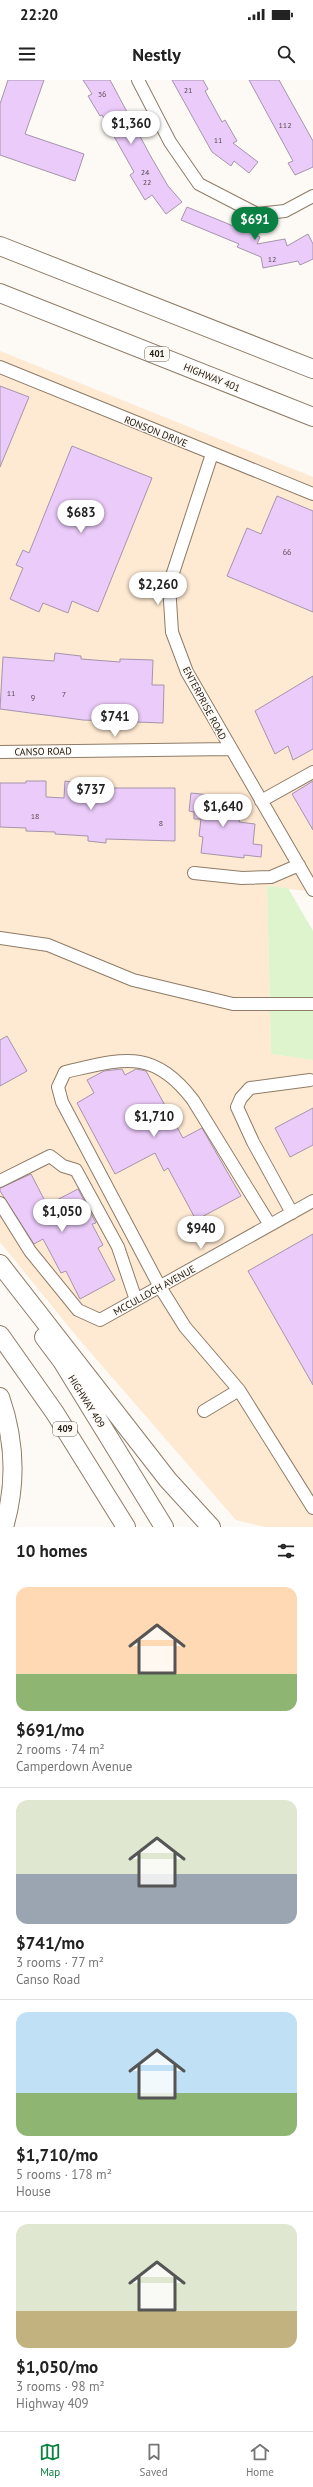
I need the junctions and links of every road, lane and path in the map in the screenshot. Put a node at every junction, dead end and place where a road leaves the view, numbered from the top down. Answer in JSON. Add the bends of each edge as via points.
{"nodes":[{"id":1,"x":138,"y":80,"type":"edge"},
{"id":2,"x":313,"y":196,"type":"edge"},
{"id":3,"x":0,"y":246,"type":"edge"},
{"id":4,"x":0,"y":293,"type":"edge"},
{"id":5,"x":251,"y":344,"type":"junction"},
{"id":6,"x":313,"y":364,"type":"edge"},
{"id":7,"x":0,"y":367,"type":"edge"},
{"id":8,"x":313,"y":369,"type":"edge"},
{"id":9,"x":313,"y":417,"type":"edge"},
{"id":10,"x":212,"y":454,"type":"junction"},
{"id":11,"x":313,"y":494,"type":"edge"},
{"id":12,"x":230,"y":749,"type":"junction"},
{"id":13,"x":0,"y":752,"type":"edge"},
{"id":14,"x":313,"y":772,"type":"edge"},
{"id":15,"x":261,"y":801,"type":"junction"},
{"id":16,"x":299,"y":865,"type":"junction"},
{"id":17,"x":194,"y":873,"type":"dead end"},
{"id":18,"x":313,"y":890,"type":"edge"},
{"id":19,"x":0,"y":938,"type":"edge"},
{"id":20,"x":313,"y":1004,"type":"edge"},
{"id":21,"x":310,"y":1080,"type":"dead end"},
{"id":22,"x":0,"y":1181,"type":"edge"},
{"id":23,"x":313,"y":1201,"type":"edge"},
{"id":24,"x":0,"y":1203,"type":"edge"},
{"id":25,"x":292,"y":1213,"type":"junction"},
{"id":26,"x":270,"y":1226,"type":"junction"},
{"id":27,"x":0,"y":1264,"type":"edge"},
{"id":28,"x":0,"y":1281,"type":"edge"},
{"id":29,"x":160,"y":1287,"type":"junction"},
{"id":30,"x":136,"y":1300,"type":"junction"},
{"id":31,"x":0,"y":1335,"type":"edge"},
{"id":32,"x":238,"y":1390,"type":"junction"},
{"id":33,"x":0,"y":1397,"type":"edge"},
{"id":34,"x":204,"y":1411,"type":"dead end"},
{"id":35,"x":313,"y":1508,"type":"edge"},
{"id":36,"x":4,"y":1527,"type":"edge"},
{"id":37,"x":126,"y":1527,"type":"edge"},
{"id":38,"x":164,"y":1527,"type":"edge"},
{"id":39,"x":211,"y":1527,"type":"edge"}],
"edges":[{"from":1,"to":2,"type":"street","via":[[170,142],[200,184],[257,214],[285,211]]},
{"from":3,"to":5,"type":"highway"},
{"from":4,"to":9,"type":"highway","name":"HIGHWAY 401","number":"401"},
{"from":5,"to":6,"type":"highway"},
{"from":5,"to":8,"type":"highway"},
{"from":7,"to":10,"type":"street","name":"RONSON DRIVE"},
{"from":10,"to":11,"type":"street","name":"RONSON DRIVE"},
{"from":10,"to":12,"type":"street","name":"ENTERPRISE ROAD","via":[[169,585],[172,632],[187,672]]},
{"from":12,"to":13,"type":"street","name":"CANSO ROAD"},
{"from":12,"to":15,"type":"street","name":"ENTERPRISE ROAD"},
{"from":14,"to":15,"type":"street"},
{"from":15,"to":16,"type":"street","name":"ENTERPRISE ROAD"},
{"from":16,"to":17,"type":"street","via":[[271,877],[242,878]]},
{"from":16,"to":18,"type":"street","name":"ENTERPRISE ROAD"},
{"from":19,"to":20,"type":"street","via":[[48,945],[133,980],[233,1004]]},
{"from":21,"to":25,"type":"street","via":[[250,1088],[241,1098],[238,1107]]},
{"from":22,"to":30,"type":"street","via":[[50,1156],[56,1162],[76,1170],[118,1247]]},
{"from":23,"to":25,"type":"street","name":"MCCULLOCH AVENUE"},
{"from":24,"to":30,"type":"street","name":"MCCULLOCH AVENUE","via":[[30,1250],[78,1310],[100,1320]]},
{"from":25,"to":26,"type":"street","name":"MCCULLOCH AVENUE"},
{"from":26,"to":29,"type":"street","name":"MCCULLOCH AVENUE"},
{"from":26,"to":29,"type":"street","via":[[178,1081],[150,1063],[114,1061],[65,1072],[58,1086],[62,1102]]},
{"from":27,"to":39,"type":"highway","via":[[168,1480]]},
{"from":28,"to":38,"type":"highway","name":"HIGHWAY 409","via":[[62,1361]]},
{"from":29,"to":30,"type":"street","name":"MCCULLOCH AVENUE"},
{"from":29,"to":32,"type":"street","via":[[185,1327]]},
{"from":31,"to":37,"type":"highway","number":"409","via":[[55,1413]]},
{"from":32,"to":34,"type":"street"},
{"from":32,"to":35,"type":"street"},
{"from":33,"to":36,"type":"highway","via":[[8,1420],[13,1455],[11,1502]]}]}
